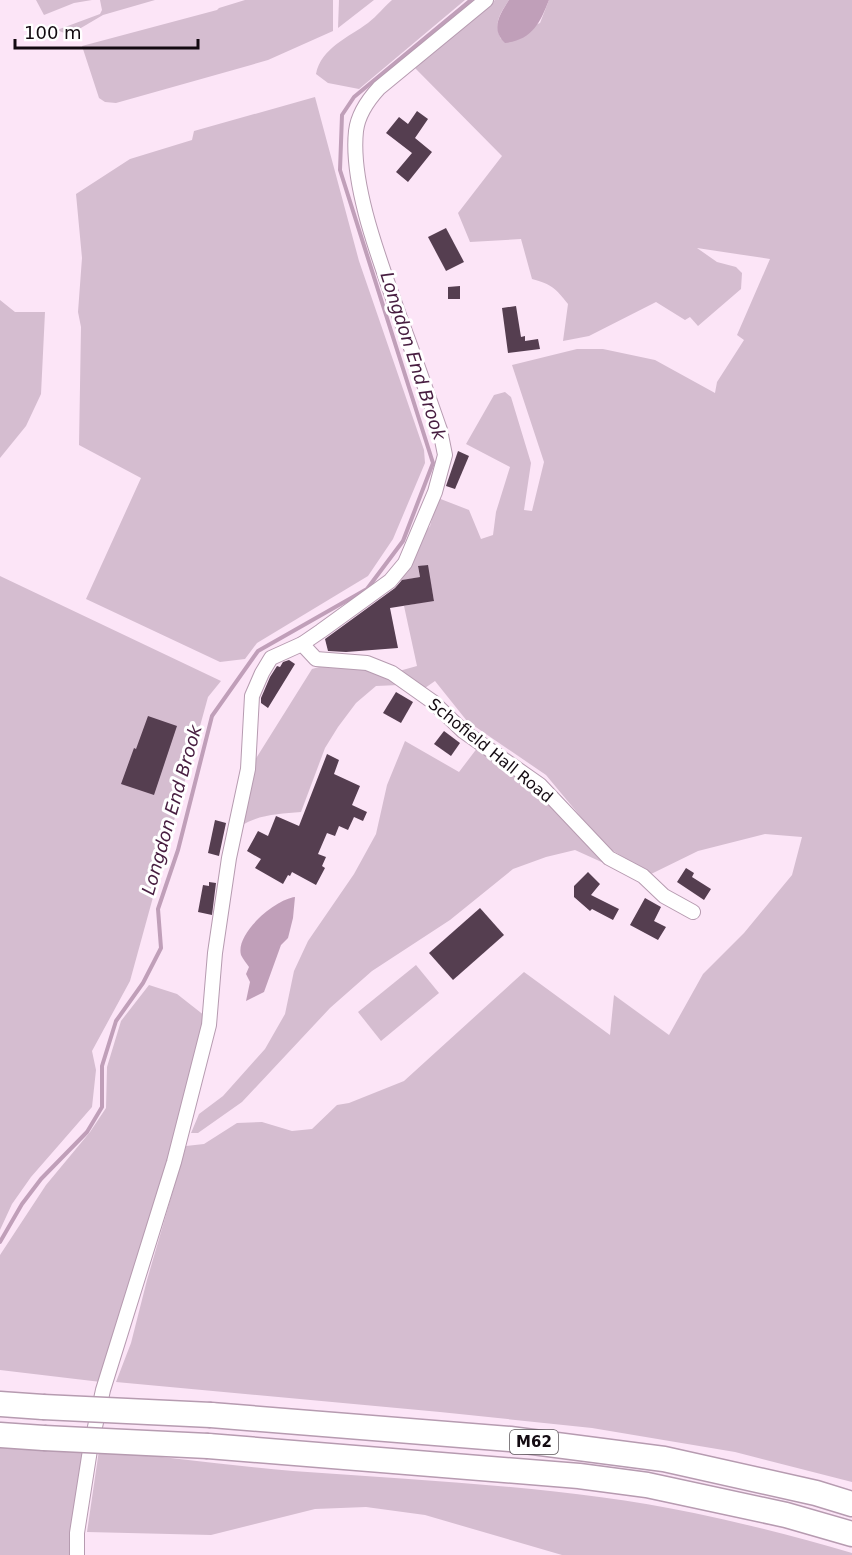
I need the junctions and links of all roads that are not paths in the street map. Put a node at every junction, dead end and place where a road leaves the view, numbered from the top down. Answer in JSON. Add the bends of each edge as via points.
{"nodes":[{"id":1,"x":486,"y":0,"type":"edge"},
{"id":2,"x":302,"y":644,"type":"junction"},
{"id":3,"x":693,"y":912,"type":"dead end"},
{"id":4,"x":0,"y":1404,"type":"edge"},
{"id":5,"x":0,"y":1435,"type":"edge"},
{"id":6,"x":852,"y":1504,"type":"edge"},
{"id":7,"x":852,"y":1534,"type":"edge"},
{"id":8,"x":77,"y":1555,"type":"edge"}],
"edges":[{"from":1,"to":2,"type":"street","via":[[366,101],[356,129],[355,157],[364,205],[445,455],[435,492],[405,563],[390,581]]},
{"from":2,"to":3,"type":"street","name":"Schofield Hall Road","via":[[316,659],[367,663],[392,673],[433,702],[463,731],[540,785],[609,858],[643,876],[664,896]]},
{"from":2,"to":8,"type":"street","via":[[271,658],[252,696],[248,769],[229,858],[209,1025],[177,1154],[103,1390],[86,1474]]},
{"from":4,"to":6,"type":"highway","number":"M62","bridge":true,"via":[[212,1415],[510,1439],[664,1459],[816,1492]]},
{"from":5,"to":7,"type":"highway","number":"M62","bridge":true,"via":[[208,1446],[579,1476],[647,1485],[786,1515]]}]}
